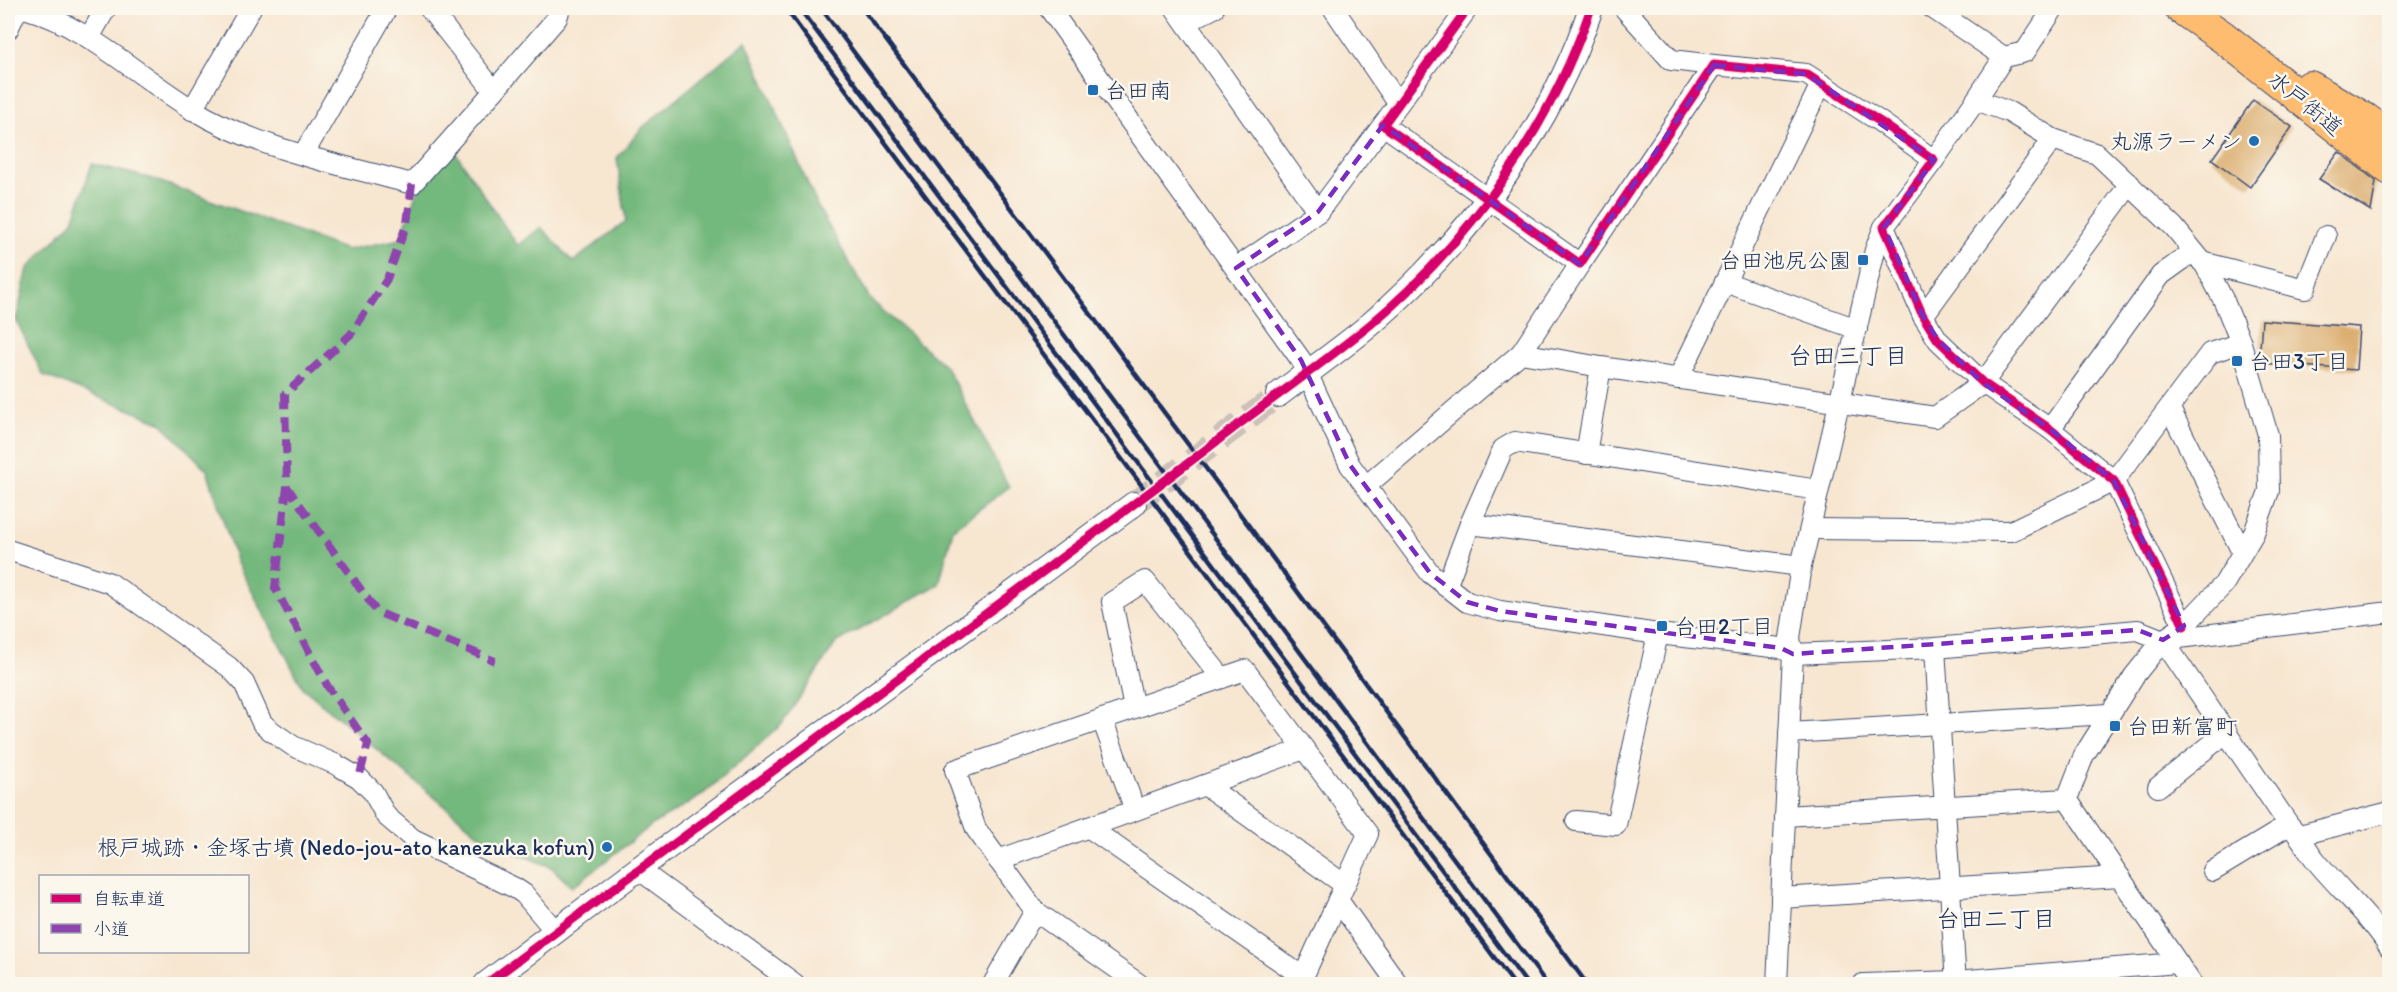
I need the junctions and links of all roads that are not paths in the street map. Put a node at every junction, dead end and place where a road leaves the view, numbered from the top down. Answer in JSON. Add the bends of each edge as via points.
{"nodes":[{"id":1,"x":106,"y":8,"type":"edge"},
{"id":2,"x":251,"y":8,"type":"edge"},
{"id":3,"x":387,"y":8,"type":"edge"},
{"id":4,"x":429,"y":8,"type":"edge"},
{"id":5,"x":1048,"y":8,"type":"edge"},
{"id":6,"x":1215,"y":8,"type":"edge"},
{"id":7,"x":1333,"y":8,"type":"edge"},
{"id":8,"x":1468,"y":8,"type":"edge"},
{"id":9,"x":1592,"y":8,"type":"edge"},
{"id":10,"x":1624,"y":8,"type":"edge"},
{"id":11,"x":1932,"y":8,"type":"edge"},
{"id":12,"x":2054,"y":8,"type":"edge"},
{"id":13,"x":2181,"y":8,"type":"edge"},
{"id":14,"x":556,"y":11,"type":"edge"},
{"id":15,"x":1181,"y":15,"type":"edge"},
{"id":16,"x":8,"y":29,"type":"edge"},
{"id":17,"x":2223,"y":37,"type":"junction"},
{"id":18,"x":89,"y":38,"type":"junction"},
{"id":19,"x":2004,"y":57,"type":"junction"},
{"id":20,"x":1714,"y":65,"type":"junction"},
{"id":21,"x":1821,"y":84,"type":"junction"},
{"id":22,"x":494,"y":91,"type":"junction"},
{"id":23,"x":1976,"y":100,"type":"junction"},
{"id":24,"x":1398,"y":103,"type":"junction"},
{"id":25,"x":192,"y":110,"type":"junction"},
{"id":26,"x":1383,"y":125,"type":"junction"},
{"id":27,"x":2390,"y":137,"type":"edge"},
{"id":28,"x":2053,"y":139,"type":"junction"},
{"id":29,"x":303,"y":155,"type":"junction"},
{"id":30,"x":1934,"y":160,"type":"junction"},
{"id":31,"x":2390,"y":169,"type":"edge"},
{"id":32,"x":2130,"y":184,"type":"junction"},
{"id":33,"x":1488,"y":201,"type":"junction"},
{"id":34,"x":1318,"y":212,"type":"junction"},
{"id":35,"x":1884,"y":227,"type":"junction"},
{"id":36,"x":2326,"y":236,"type":"dead end"},
{"id":37,"x":2197,"y":257,"type":"junction"},
{"id":38,"x":1580,"y":264,"type":"junction"},
{"id":39,"x":1236,"y":268,"type":"junction"},
{"id":40,"x":1725,"y":282,"type":"junction"},
{"id":41,"x":1923,"y":316,"type":"junction"},
{"id":42,"x":1857,"y":329,"type":"junction"},
{"id":43,"x":2241,"y":343,"type":"junction"},
{"id":44,"x":1521,"y":353,"type":"junction"},
{"id":45,"x":1601,"y":367,"type":"junction"},
{"id":46,"x":1307,"y":372,"type":"junction"},
{"id":47,"x":1678,"y":379,"type":"junction"},
{"id":48,"x":1983,"y":383,"type":"junction"},
{"id":49,"x":1278,"y":394,"type":"tunnel mouth"},
{"id":50,"x":1840,"y":404,"type":"junction"},
{"id":51,"x":2170,"y":409,"type":"junction"},
{"id":52,"x":2050,"y":429,"type":"junction"},
{"id":53,"x":1586,"y":454,"type":"junction"},
{"id":54,"x":2114,"y":481,"type":"junction"},
{"id":55,"x":1366,"y":486,"type":"junction"},
{"id":56,"x":1818,"y":490,"type":"junction"},
{"id":57,"x":1134,"y":504,"type":"tunnel mouth"},
{"id":58,"x":1470,"y":524,"type":"junction"},
{"id":59,"x":1811,"y":529,"type":"junction"},
{"id":60,"x":8,"y":550,"type":"edge"},
{"id":61,"x":2242,"y":552,"type":"junction"},
{"id":62,"x":1801,"y":566,"type":"junction"},
{"id":63,"x":1446,"y":587,"type":"junction"},
{"id":64,"x":2390,"y":612,"type":"edge"},
{"id":65,"x":2184,"y":626,"type":"junction"},
{"id":66,"x":1658,"y":634,"type":"junction"},
{"id":67,"x":2163,"y":640,"type":"junction"},
{"id":68,"x":1935,"y":648,"type":"junction"},
{"id":69,"x":1793,"y":654,"type":"junction"},
{"id":70,"x":1222,"y":678,"type":"junction"},
{"id":71,"x":1134,"y":708,"type":"junction"},
{"id":72,"x":2109,"y":714,"type":"junction"},
{"id":73,"x":1102,"y":719,"type":"junction"},
{"id":74,"x":1939,"y":725,"type":"junction"},
{"id":75,"x":2227,"y":732,"type":"junction"},
{"id":76,"x":1789,"y":733,"type":"junction"},
{"id":77,"x":1304,"y":749,"type":"junction"},
{"id":78,"x":1205,"y":785,"type":"junction"},
{"id":79,"x":2158,"y":787,"type":"dead end"},
{"id":80,"x":2067,"y":799,"type":"junction"},
{"id":81,"x":1943,"y":807,"type":"junction"},
{"id":82,"x":1135,"y":810,"type":"junction"},
{"id":83,"x":2390,"y":812,"type":"edge"},
{"id":84,"x":1785,"y":816,"type":"junction"},
{"id":85,"x":1576,"y":821,"type":"dead end"},
{"id":86,"x":1088,"y":827,"type":"junction"},
{"id":87,"x":2295,"y":830,"type":"junction"},
{"id":88,"x":998,"y":860,"type":"junction"},
{"id":89,"x":638,"y":869,"type":"junction"},
{"id":90,"x":2213,"y":871,"type":"dead end"},
{"id":91,"x":2120,"y":877,"type":"junction"},
{"id":92,"x":1949,"y":888,"type":"junction"},
{"id":93,"x":1342,"y":893,"type":"junction"},
{"id":94,"x":1781,"y":898,"type":"junction"},
{"id":95,"x":1035,"y":911,"type":"junction"},
{"id":96,"x":556,"y":932,"type":"junction"},
{"id":97,"x":2390,"y":948,"type":"edge"},
{"id":98,"x":2178,"y":963,"type":"junction"},
{"id":99,"x":1301,"y":981,"type":"edge"},
{"id":100,"x":1956,"y":983,"type":"edge"},
{"id":101,"x":486,"y":984,"type":"edge"},
{"id":102,"x":795,"y":984,"type":"edge"},
{"id":103,"x":993,"y":984,"type":"edge"},
{"id":104,"x":1139,"y":984,"type":"edge"},
{"id":105,"x":1398,"y":984,"type":"edge"},
{"id":106,"x":1777,"y":984,"type":"edge"},
{"id":107,"x":1863,"y":984,"type":"edge"},
{"id":108,"x":2192,"y":984,"type":"edge"}],
"edges":[{"from":1,"to":18,"type":"street"},
{"from":2,"to":25,"type":"street"},
{"from":3,"to":29,"type":"street"},
{"from":4,"to":22,"type":"street"},
{"from":5,"to":39,"type":"street"},
{"from":6,"to":15,"type":"street"},
{"from":7,"to":24,"type":"street"},
{"from":8,"to":24,"type":"street"},
{"from":9,"to":33,"type":"street","via":[[1551,100]]},
{"from":10,"to":20,"type":"street","via":[[1671,60]]},
{"from":11,"to":19,"type":"street"},
{"from":12,"to":19,"type":"street","via":[[2025,52]]},
{"from":13,"to":17,"type":"highway","name":"水戸街道"},
{"from":14,"to":22,"type":"street"},
{"from":15,"to":34,"type":"street"},
{"from":16,"to":18,"type":"street","via":[[16,12],[24,8],[49,15]]},
{"from":17,"to":27,"type":"highway","name":"水戸街道","via":[[2365,118]]},
{"from":17,"to":31,"type":"highway","name":"水戸街道"},
{"from":18,"to":25,"type":"street"},
{"from":19,"to":23,"type":"street"},
{"from":20,"to":21,"type":"street","via":[[1806,74]]},
{"from":20,"to":38,"type":"street"},
{"from":21,"to":30,"type":"street"},
{"from":21,"to":40,"type":"street"},
{"from":22,"to":29,"type":"street","via":[[412,184]]},
{"from":23,"to":28,"type":"street","via":[[2009,112]]},
{"from":23,"to":30,"type":"street"},
{"from":24,"to":26,"type":"street"},
{"from":25,"to":29,"type":"street","via":[[234,131]]},
{"from":26,"to":33,"type":"street"},
{"from":26,"to":34,"type":"street"},
{"from":28,"to":32,"type":"street","via":[[2097,154]]},
{"from":28,"to":41,"type":"street"},
{"from":30,"to":35,"type":"street"},
{"from":32,"to":37,"type":"street","via":[[2174,227]]},
{"from":32,"to":48,"type":"street"},
{"from":33,"to":38,"type":"street"},
{"from":33,"to":46,"type":"street","via":[[1413,286],[1371,324]]},
{"from":34,"to":39,"type":"street"},
{"from":35,"to":41,"type":"street"},
{"from":35,"to":42,"type":"street"},
{"from":36,"to":37,"type":"street","via":[[2305,288]]},
{"from":37,"to":43,"type":"street","via":[[2224,302]]},
{"from":37,"to":52,"type":"street","via":[[2161,275]]},
{"from":38,"to":44,"type":"street"},
{"from":39,"to":46,"type":"street"},
{"from":40,"to":42,"type":"street"},
{"from":40,"to":47,"type":"street"},
{"from":41,"to":48,"type":"street","via":[[1938,340]]},
{"from":42,"to":50,"type":"street"},
{"from":43,"to":51,"type":"street","via":[[2210,353]]},
{"from":43,"to":61,"type":"street","via":[[2268,435],[2269,491],[2254,533]]},
{"from":44,"to":45,"type":"street"},
{"from":44,"to":55,"type":"street"},
{"from":45,"to":47,"type":"street"},
{"from":45,"to":53,"type":"street"},
{"from":46,"to":49,"type":"street"},
{"from":46,"to":55,"type":"street","via":[[1350,465]]},
{"from":47,"to":50,"type":"street"},
{"from":48,"to":50,"type":"street","via":[[1935,417]]},
{"from":48,"to":52,"type":"street"},
{"from":50,"to":56,"type":"street"},
{"from":51,"to":54,"type":"street"},
{"from":51,"to":61,"type":"street"},
{"from":52,"to":54,"type":"street"},
{"from":53,"to":56,"type":"street"},
{"from":53,"to":58,"type":"street","via":[[1515,442],[1503,449]]},
{"from":54,"to":59,"type":"street","via":[[2011,531]]},
{"from":54,"to":65,"type":"street"},
{"from":55,"to":63,"type":"street","via":[[1430,573]]},
{"from":56,"to":59,"type":"street"},
{"from":57,"to":89,"type":"street"},
{"from":58,"to":62,"type":"street"},
{"from":58,"to":63,"type":"street"},
{"from":59,"to":62,"type":"street"},
{"from":60,"to":96,"type":"street","via":[[110,583],[155,613],[229,667],[244,683],[262,723],[270,730],[293,746],[359,778],[394,825],[424,845],[524,894]]},
{"from":61,"to":65,"type":"street","via":[[2224,584]]},
{"from":62,"to":69,"type":"street","via":[[1790,638]]},
{"from":63,"to":66,"type":"street","via":[[1467,602],[1500,611]]},
{"from":64,"to":67,"type":"street"},
{"from":65,"to":67,"type":"street"},
{"from":66,"to":69,"type":"street","via":[[1781,648]]},
{"from":66,"to":85,"type":"street","via":[[1616,825]]},
{"from":67,"to":68,"type":"street","via":[[2138,630]]},
{"from":67,"to":72,"type":"street"},
{"from":67,"to":75,"type":"street"},
{"from":68,"to":69,"type":"street"},
{"from":68,"to":74,"type":"street"},
{"from":69,"to":76,"type":"street"},
{"from":70,"to":71,"type":"street"},
{"from":70,"to":71,"type":"street","via":[[1145,581],[1112,602]]},
{"from":70,"to":77,"type":"street","via":[[1245,670]]},
{"from":71,"to":73,"type":"street"},
{"from":72,"to":74,"type":"street"},
{"from":72,"to":80,"type":"street","via":[[2084,755]]},
{"from":73,"to":82,"type":"street"},
{"from":73,"to":88,"type":"street","via":[[955,770],[976,829]]},
{"from":74,"to":76,"type":"street"},
{"from":74,"to":81,"type":"street"},
{"from":75,"to":79,"type":"street"},
{"from":75,"to":87,"type":"street"},
{"from":76,"to":84,"type":"street"},
{"from":77,"to":78,"type":"street"},
{"from":77,"to":93,"type":"street","via":[[1368,834]]},
{"from":78,"to":82,"type":"street"},
{"from":78,"to":93,"type":"street"},
{"from":80,"to":81,"type":"street"},
{"from":80,"to":91,"type":"street"},
{"from":81,"to":84,"type":"street"},
{"from":81,"to":92,"type":"street"},
{"from":82,"to":86,"type":"street"},
{"from":83,"to":87,"type":"street"},
{"from":84,"to":94,"type":"street"},
{"from":86,"to":88,"type":"street"},
{"from":86,"to":99,"type":"street"},
{"from":87,"to":90,"type":"street"},
{"from":87,"to":97,"type":"street","via":[[2307,851],[2353,900]]},
{"from":88,"to":95,"type":"street"},
{"from":89,"to":96,"type":"street"},
{"from":89,"to":102,"type":"street"},
{"from":91,"to":92,"type":"street"},
{"from":91,"to":98,"type":"street"},
{"from":92,"to":94,"type":"street"},
{"from":92,"to":100,"type":"street"},
{"from":93,"to":99,"type":"street"},
{"from":93,"to":105,"type":"street"},
{"from":94,"to":106,"type":"street"},
{"from":95,"to":103,"type":"street"},
{"from":95,"to":104,"type":"street"},
{"from":96,"to":101,"type":"street"},
{"from":98,"to":100,"type":"street"},
{"from":98,"to":108,"type":"street"},
{"from":100,"to":107,"type":"street"}]}
